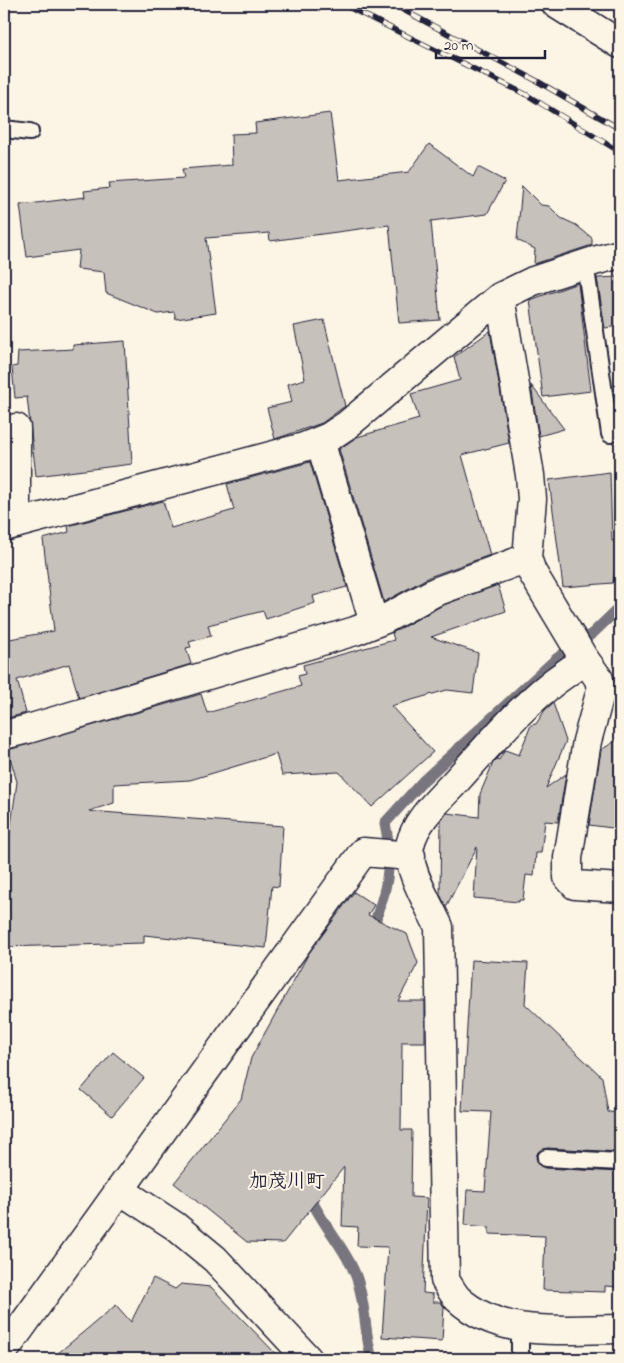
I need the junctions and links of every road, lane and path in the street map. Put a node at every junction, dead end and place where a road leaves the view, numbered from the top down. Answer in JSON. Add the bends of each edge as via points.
{"nodes":[{"id":1,"x":556,"y":4,"type":"edge"},
{"id":2,"x":620,"y":44,"type":"edge"},
{"id":3,"x":4,"y":129,"type":"edge"},
{"id":4,"x":30,"y":132,"type":"dead end"},
{"id":5,"x":620,"y":254,"type":"edge"},
{"id":6,"x":585,"y":263,"type":"junction"},
{"id":7,"x":500,"y":297,"type":"junction"},
{"id":8,"x":16,"y":428,"type":"dead end"},
{"id":9,"x":610,"y":434,"type":"dead end"},
{"id":10,"x":320,"y":441,"type":"junction"},
{"id":11,"x":10,"y":526,"type":"edge"},
{"id":12,"x":526,"y":558,"type":"junction"},
{"id":13,"x":374,"y":623,"type":"junction"},
{"id":14,"x":584,"y":659,"type":"junction"},
{"id":15,"x":4,"y":735,"type":"edge"},
{"id":16,"x":405,"y":856,"type":"junction"},
{"id":17,"x":620,"y":888,"type":"edge"},
{"id":18,"x":546,"y":1158,"type":"dead end"},
{"id":19,"x":620,"y":1162,"type":"edge"},
{"id":20,"x":120,"y":1190,"type":"junction"},
{"id":21,"x":520,"y":1328,"type":"junction"},
{"id":22,"x":620,"y":1329,"type":"edge"},
{"id":23,"x":4,"y":1351,"type":"edge"},
{"id":24,"x":308,"y":1359,"type":"edge"},
{"id":25,"x":520,"y":1359,"type":"edge"}],
"edges":[{"from":1,"to":2,"type":"street"},
{"from":3,"to":4,"type":"lane"},
{"from":5,"to":6,"type":"street"},
{"from":6,"to":7,"type":"street","via":[[533,281]]},
{"from":6,"to":9,"type":"lane"},
{"from":7,"to":10,"type":"street","via":[[347,425]]},
{"from":7,"to":12,"type":"street","via":[[530,475],[532,499]]},
{"from":8,"to":11,"type":"street"},
{"from":10,"to":11,"type":"street"},
{"from":10,"to":13,"type":"street"},
{"from":12,"to":13,"type":"street","via":[[435,592]]},
{"from":12,"to":14,"type":"street"},
{"from":13,"to":15,"type":"street"},
{"from":14,"to":16,"type":"street","via":[[562,674],[506,725],[421,821]]},
{"from":14,"to":17,"type":"street","via":[[599,679],[602,690],[587,740],[568,858],[568,877],[574,885]]},
{"from":16,"to":20,"type":"street","via":[[363,852]]},
{"from":16,"to":21,"type":"street","via":[[439,927],[445,1280],[458,1299],[486,1318]]},
{"from":18,"to":19,"type":"lane"},
{"from":20,"to":23,"type":"street"},
{"from":20,"to":24,"type":"street","via":[[175,1226],[215,1259]]},
{"from":21,"to":22,"type":"street"},
{"from":21,"to":25,"type":"lane"}]}
